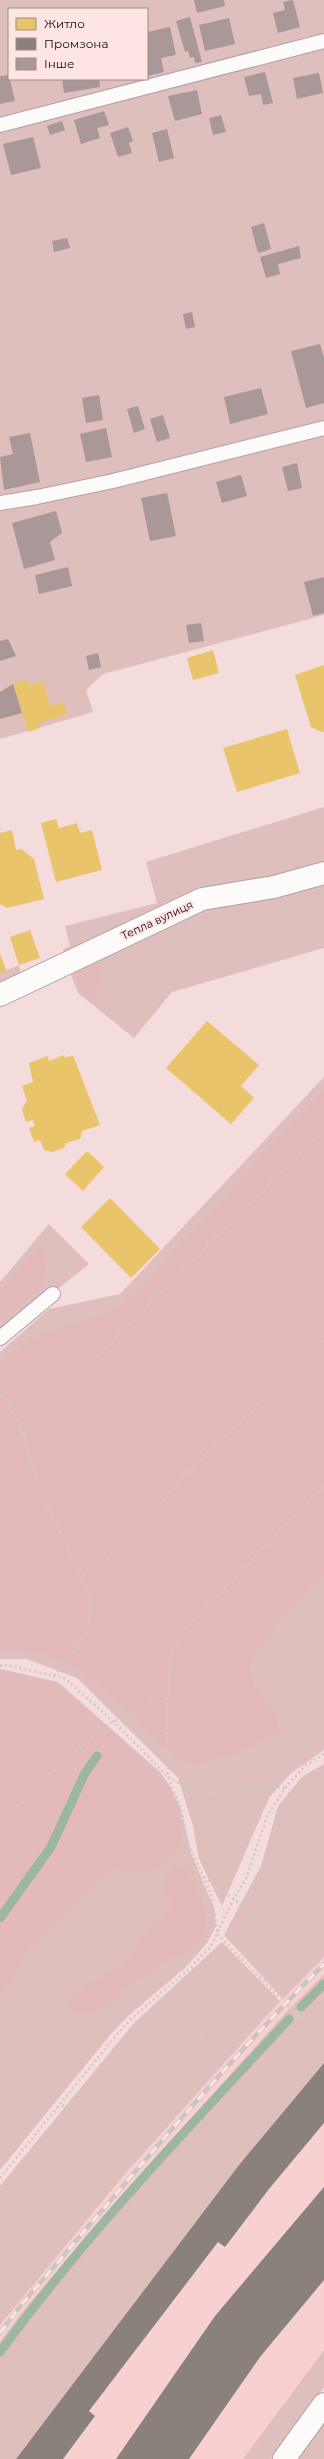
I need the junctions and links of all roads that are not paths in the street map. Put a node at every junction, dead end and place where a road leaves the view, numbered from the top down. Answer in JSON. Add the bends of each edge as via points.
{"nodes":[{"id":1,"x":324,"y":41,"type":"edge"},
{"id":2,"x":0,"y":125,"type":"edge"},
{"id":3,"x":324,"y":428,"type":"edge"},
{"id":4,"x":0,"y":503,"type":"edge"},
{"id":5,"x":324,"y":873,"type":"edge"},
{"id":6,"x":0,"y":995,"type":"edge"},
{"id":7,"x":53,"y":1294,"type":"dead end"},
{"id":8,"x":0,"y":1338,"type":"edge"},
{"id":9,"x":324,"y":2404,"type":"edge"},
{"id":10,"x":284,"y":2459,"type":"edge"}],
"edges":[{"from":1,"to":2,"type":"lane"},
{"from":3,"to":4,"type":"lane","via":[[113,481]]},
{"from":5,"to":6,"type":"street","name":"Тепла вулиця","via":[[274,887],[202,899]]},
{"from":7,"to":8,"type":"lane"},
{"from":9,"to":10,"type":"street"}]}
